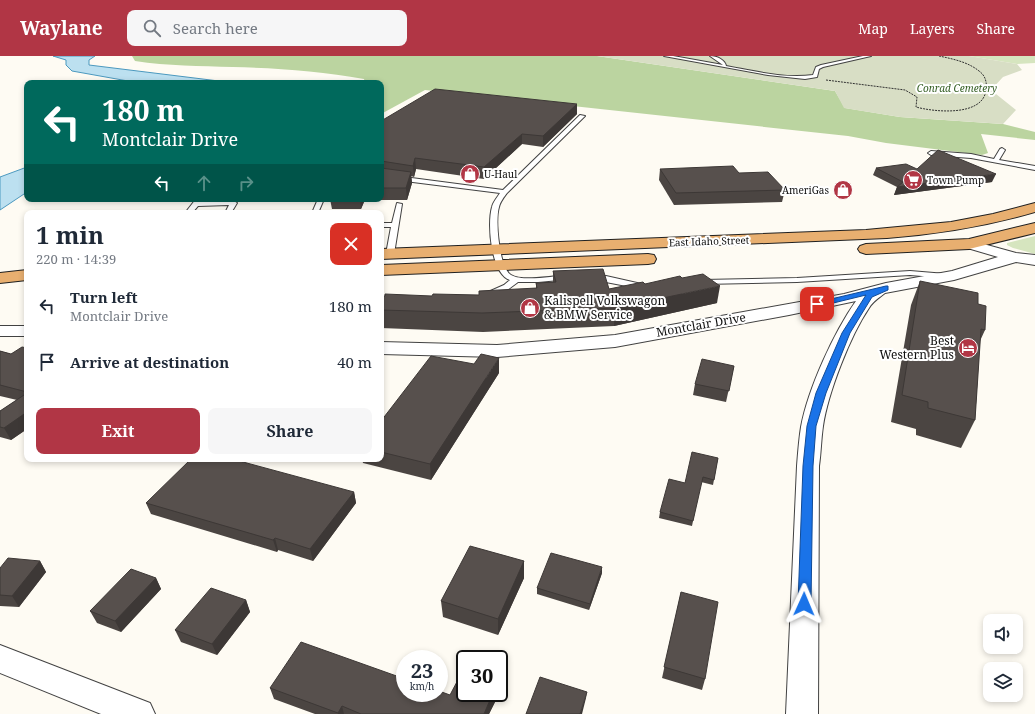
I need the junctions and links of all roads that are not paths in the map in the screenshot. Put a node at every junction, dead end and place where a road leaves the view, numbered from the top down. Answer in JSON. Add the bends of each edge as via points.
{"nodes":[{"id":1,"x":666,"y":56,"type":"edge"},
{"id":2,"x":712,"y":56,"type":"edge"},
{"id":3,"x":876,"y":56,"type":"edge"},
{"id":4,"x":867,"y":57,"type":"edge"},
{"id":5,"x":726,"y":67,"type":"junction"},
{"id":6,"x":582,"y":116,"type":"dead end"},
{"id":7,"x":1002,"y":150,"type":"dead end"},
{"id":8,"x":931,"y":153,"type":"dead end"},
{"id":9,"x":996,"y":160,"type":"junction"},
{"id":10,"x":1017,"y":165,"type":"junction"},
{"id":11,"x":1035,"y":168,"type":"edge"},
{"id":12,"x":1035,"y":172,"type":"edge"},
{"id":13,"x":384,"y":176,"type":"edge"},
{"id":14,"x":504,"y":192,"type":"junction"},
{"id":15,"x":198,"y":202,"type":"edge"},
{"id":16,"x":398,"y":204,"type":"dead end"},
{"id":17,"x":1035,"y":207,"type":"edge"},
{"id":18,"x":191,"y":210,"type":"edge"},
{"id":19,"x":230,"y":210,"type":"edge"},
{"id":20,"x":384,"y":225,"type":"edge"},
{"id":21,"x":395,"y":225,"type":"junction"},
{"id":22,"x":1035,"y":228,"type":"edge"},
{"id":23,"x":969,"y":244,"type":"junction"},
{"id":24,"x":384,"y":256,"type":"edge"},
{"id":25,"x":499,"y":257,"type":"junction"},
{"id":26,"x":1016,"y":258,"type":"junction"},
{"id":27,"x":1035,"y":260,"type":"edge"},
{"id":28,"x":0,"y":266,"type":"edge"},
{"id":29,"x":24,"y":266,"type":"edge"},
{"id":30,"x":384,"y":270,"type":"edge"},
{"id":31,"x":24,"y":275,"type":"edge"},
{"id":32,"x":946,"y":276,"type":"junction"},
{"id":33,"x":0,"y":278,"type":"edge"},
{"id":34,"x":516,"y":279,"type":"junction"},
{"id":35,"x":693,"y":283,"type":"edge"},
{"id":36,"x":24,"y":284,"type":"edge"},
{"id":37,"x":0,"y":285,"type":"edge"},
{"id":38,"x":651,"y":287,"type":"edge"},
{"id":39,"x":886,"y":288,"type":"junction"},
{"id":40,"x":480,"y":297,"type":"edge"},
{"id":41,"x":0,"y":331,"type":"edge"},
{"id":42,"x":24,"y":331,"type":"edge"},
{"id":43,"x":384,"y":348,"type":"edge"},
{"id":44,"x":0,"y":659,"type":"edge"},
{"id":45,"x":139,"y":714,"type":"edge"},
{"id":46,"x":802,"y":714,"type":"edge"}],
"edges":[{"from":1,"to":5,"type":"lane"},
{"from":2,"to":5,"type":"lane"},
{"from":3,"to":4,"type":"lane"},
{"from":4,"to":5,"type":"lane","via":[[822,66],[817,68],[815,76],[806,78]]},
{"from":6,"to":14,"type":"lane"},
{"from":7,"to":9,"type":"lane"},
{"from":8,"to":9,"type":"lane"},
{"from":9,"to":10,"type":"lane"},
{"from":10,"to":11,"type":"lane"},
{"from":10,"to":12,"type":"lane"},
{"from":13,"to":14,"type":"lane"},
{"from":14,"to":25,"type":"lane","via":[[496,206],[494,217]]},
{"from":15,"to":18,"type":"lane"},
{"from":15,"to":19,"type":"lane","via":[[234,203]]},
{"from":16,"to":21,"type":"lane"},
{"from":17,"to":25,"type":"highway","name":"East Idaho Street","via":[[964,225],[874,235]]},
{"from":20,"to":21,"type":"lane"},
{"from":21,"to":24,"type":"lane"},
{"from":22,"to":23,"type":"highway","name":"East Idaho Street"},
{"from":23,"to":25,"type":"highway","name":"East Idaho Street","via":[[915,248]]},
{"from":23,"to":26,"type":"street","name":"Montclair Drive"},
{"from":24,"to":25,"type":"highway"},
{"from":25,"to":30,"type":"highway","name":"East Idaho Street"},
{"from":25,"to":34,"type":"lane","via":[[504,275]]},
{"from":26,"to":27,"type":"street","name":"Montclair Drive"},
{"from":26,"to":32,"type":"street","name":"Montclair Drive"},
{"from":28,"to":29,"type":"highway"},
{"from":31,"to":33,"type":"highway"},
{"from":32,"to":35,"type":"lane","via":[[904,273]]},
{"from":32,"to":39,"type":"street","name":"Montclair Drive"},
{"from":34,"to":38,"type":"lane","via":[[602,277],[620,280],[632,286]]},
{"from":34,"to":40,"type":"lane","via":[[498,292]]},
{"from":36,"to":37,"type":"highway"},
{"from":39,"to":43,"type":"street","name":"Montclair Drive","via":[[789,310],[615,341],[497,351]]},
{"from":39,"to":46,"type":"street","via":[[870,296],[846,333],[821,393],[812,426],[808,466]]},
{"from":41,"to":42,"type":"street"},
{"from":44,"to":45,"type":"street"}]}
